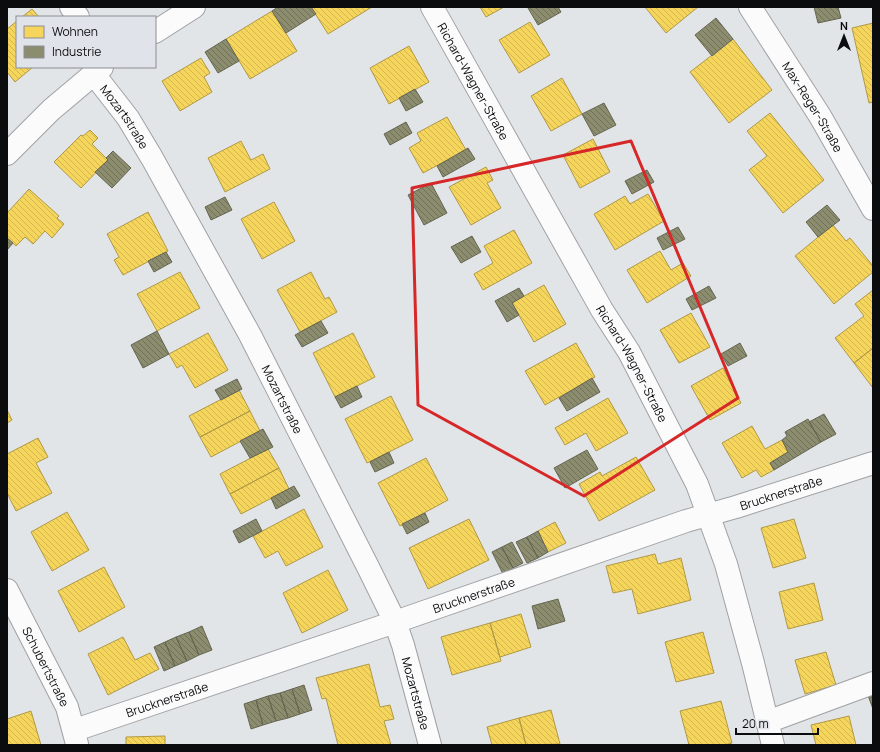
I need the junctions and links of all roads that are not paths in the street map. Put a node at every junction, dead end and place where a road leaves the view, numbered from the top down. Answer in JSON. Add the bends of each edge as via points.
{"nodes":[{"id":1,"x":71,"y":7,"type":"edge"},
{"id":2,"x":194,"y":7,"type":"edge"},
{"id":3,"x":432,"y":7,"type":"edge"},
{"id":4,"x":750,"y":7,"type":"edge"},
{"id":5,"x":77,"y":16,"type":"edge"},
{"id":6,"x":156,"y":31,"type":"edge"},
{"id":7,"x":98,"y":70,"type":"edge"},
{"id":8,"x":7,"y":154,"type":"edge"},
{"id":9,"x":873,"y":209,"type":"edge"},
{"id":10,"x":873,"y":463,"type":"edge"},
{"id":11,"x":708,"y":514,"type":"junction"},
{"id":12,"x":7,"y":590,"type":"edge"},
{"id":13,"x":395,"y":622,"type":"junction"},
{"id":14,"x":873,"y":683,"type":"edge"},
{"id":15,"x":767,"y":722,"type":"junction"},
{"id":16,"x":76,"y":738,"type":"edge"},
{"id":17,"x":430,"y":745,"type":"edge"},
{"id":18,"x":773,"y":745,"type":"edge"}],
"edges":[{"from":1,"to":5,"type":"street"},
{"from":2,"to":6,"type":"street"},
{"from":3,"to":11,"type":"street","name":"Richard-Wagner-Straße","via":[[602,310],[629,352],[697,484]]},
{"from":4,"to":9,"type":"street","name":"Max-Reger-Straße","via":[[820,116]]},
{"from":7,"to":8,"type":"street","via":[[51,110]]},
{"from":7,"to":13,"type":"street","name":"Mozartstraße","via":[[128,118],[250,335]]},
{"from":10,"to":11,"type":"street","name":"Brucknerstraße"},
{"from":11,"to":13,"type":"street","name":"Brucknerstraße"},
{"from":11,"to":15,"type":"street","name":"Richard-Wagner-Straße","via":[[730,578]]},
{"from":12,"to":16,"type":"street","name":"Schubertstraße","via":[[67,707]]},
{"from":13,"to":16,"type":"street","name":"Brucknerstraße"},
{"from":13,"to":17,"type":"street","name":"Mozartstraße"},
{"from":14,"to":15,"type":"street"},
{"from":15,"to":18,"type":"street","name":"Richard-Wagner-Straße"}]}
